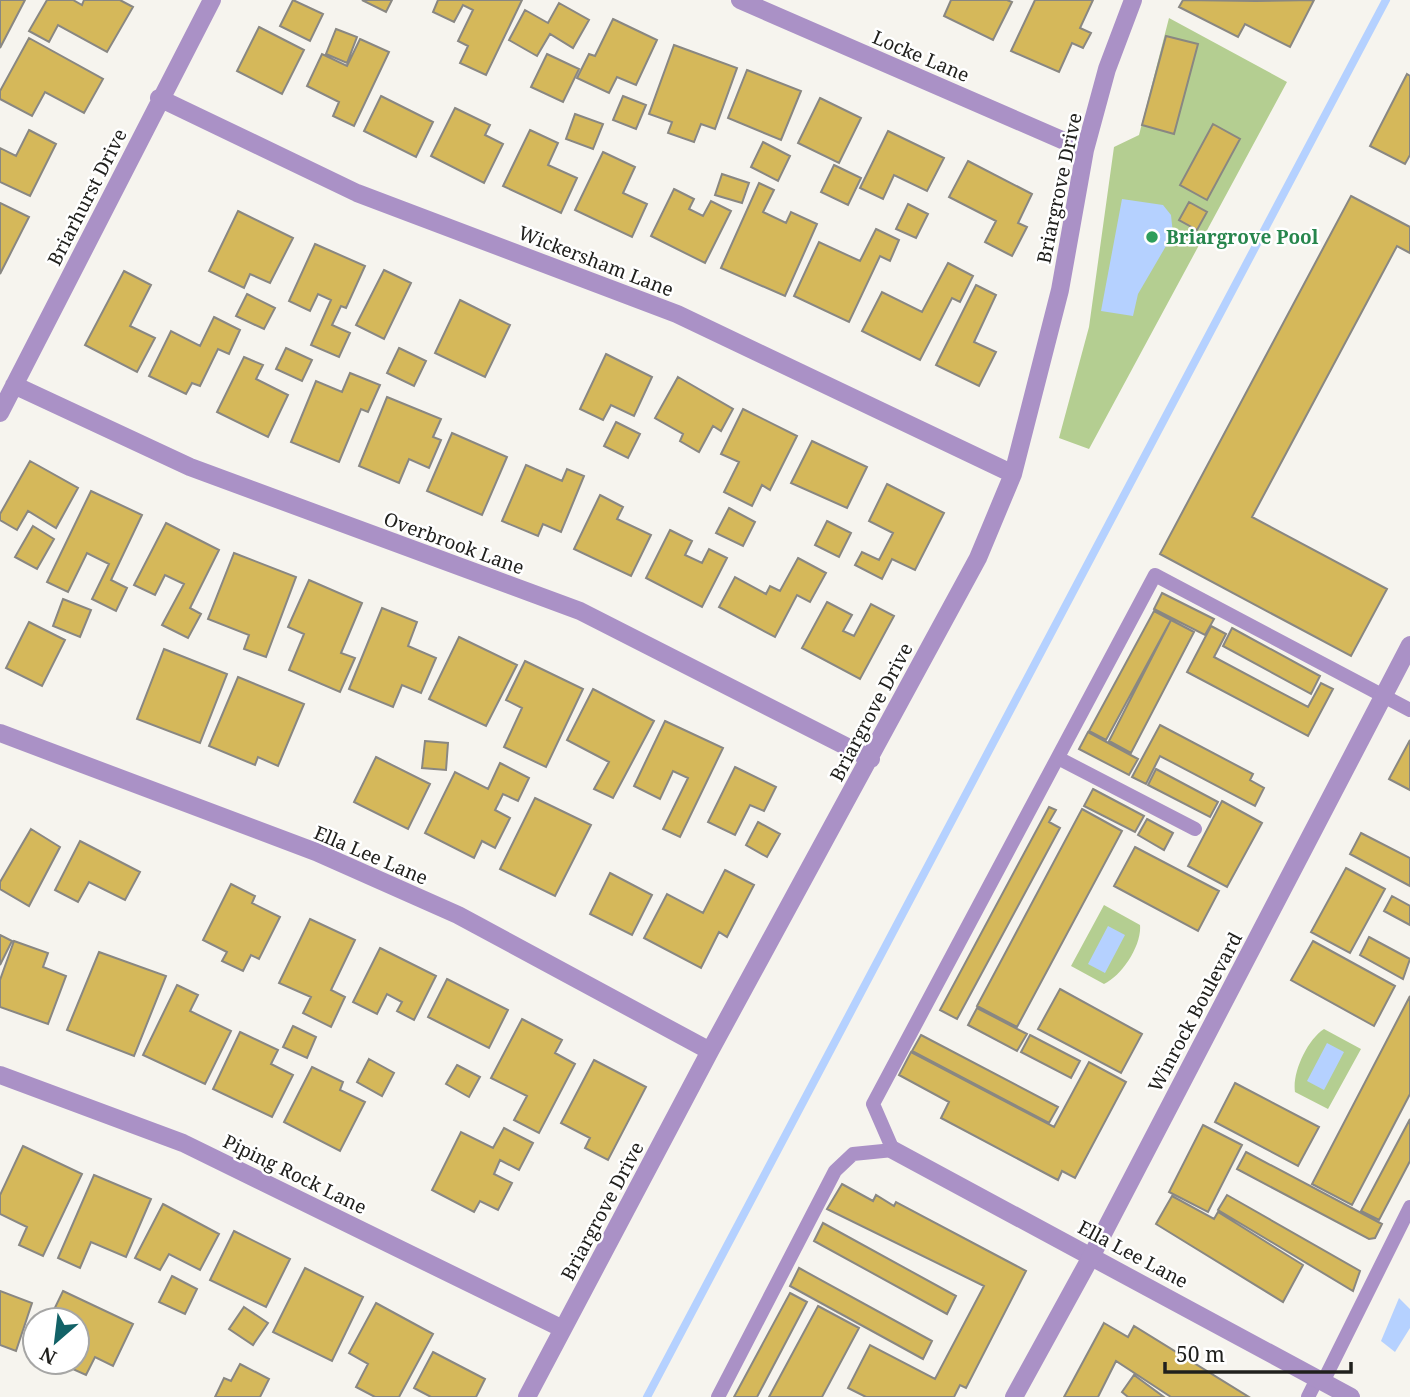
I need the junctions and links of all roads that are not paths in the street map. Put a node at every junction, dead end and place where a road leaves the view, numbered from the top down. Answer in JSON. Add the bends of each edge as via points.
{"nodes":[{"id":1,"x":212,"y":0,"type":"edge"},
{"id":2,"x":740,"y":0,"type":"edge"},
{"id":3,"x":1133,"y":0,"type":"edge"},
{"id":4,"x":159,"y":98,"type":"junction"},
{"id":5,"x":1085,"y":150,"type":"junction"},
{"id":6,"x":14,"y":385,"type":"junction"},
{"id":7,"x":0,"y":413,"type":"edge"},
{"id":8,"x":1013,"y":474,"type":"junction"},
{"id":9,"x":1410,"y":645,"type":"edge"},
{"id":10,"x":1384,"y":695,"type":"junction"},
{"id":11,"x":1410,"y":710,"type":"edge"},
{"id":12,"x":0,"y":733,"type":"edge"},
{"id":13,"x":1058,"y":758,"type":"junction"},
{"id":14,"x":871,"y":760,"type":"junction"},
{"id":15,"x":1195,"y":829,"type":"dead end"},
{"id":16,"x":710,"y":1051,"type":"junction"},
{"id":17,"x":0,"y":1075,"type":"edge"},
{"id":18,"x":893,"y":1150,"type":"junction"},
{"id":19,"x":1410,"y":1207,"type":"edge"},
{"id":20,"x":1092,"y":1255,"type":"junction"},
{"id":21,"x":564,"y":1329,"type":"junction"},
{"id":22,"x":1320,"y":1380,"type":"junction"},
{"id":23,"x":527,"y":1397,"type":"edge"},
{"id":24,"x":718,"y":1397,"type":"edge"},
{"id":25,"x":1014,"y":1397,"type":"edge"},
{"id":26,"x":1308,"y":1397,"type":"edge"},
{"id":27,"x":1351,"y":1397,"type":"edge"}],
"edges":[{"from":1,"to":4,"type":"street","name":"Briarhurst Drive"},
{"from":2,"to":5,"type":"street","name":"Locke Lane"},
{"from":3,"to":5,"type":"street","name":"Briargrove Drive","via":[[1107,69]]},
{"from":4,"to":6,"type":"street","name":"Briarhurst Drive"},
{"from":4,"to":8,"type":"street","name":"Wickersham Lane","via":[[357,193],[677,314]]},
{"from":5,"to":8,"type":"street","name":"Briargrove Drive","via":[[1059,290]]},
{"from":6,"to":7,"type":"street","name":"Briarhurst Drive"},
{"from":6,"to":14,"type":"street","name":"Overbrook Lane","via":[[190,467],[580,611]]},
{"from":8,"to":14,"type":"street","name":"Briargrove Drive","via":[[978,558]]},
{"from":9,"to":10,"type":"street","name":"Winrock Boulevard"},
{"from":10,"to":11,"type":"lane"},
{"from":10,"to":13,"type":"lane","via":[[1155,575]]},
{"from":10,"to":20,"type":"street","name":"Winrock Boulevard"},
{"from":12,"to":16,"type":"street","name":"Ella Lee Lane","via":[[316,852],[458,915]]},
{"from":13,"to":15,"type":"lane"},
{"from":13,"to":18,"type":"lane","via":[[873,1104]]},
{"from":14,"to":16,"type":"street","name":"Briargrove Drive"},
{"from":16,"to":21,"type":"street","name":"Briargrove Drive"},
{"from":17,"to":21,"type":"street","name":"Piping Rock Lane","via":[[183,1143]]},
{"from":18,"to":20,"type":"street","name":"Ella Lee Lane"},
{"from":18,"to":24,"type":"lane","via":[[853,1154],[835,1171]]},
{"from":19,"to":22,"type":"lane"},
{"from":20,"to":22,"type":"street","name":"Ella Lee Lane"},
{"from":20,"to":25,"type":"street","name":"Winrock Boulevard"},
{"from":21,"to":23,"type":"street","name":"Briargrove Drive"},
{"from":22,"to":26,"type":"lane"},
{"from":22,"to":27,"type":"street","name":"Ella Lee Lane"}]}
